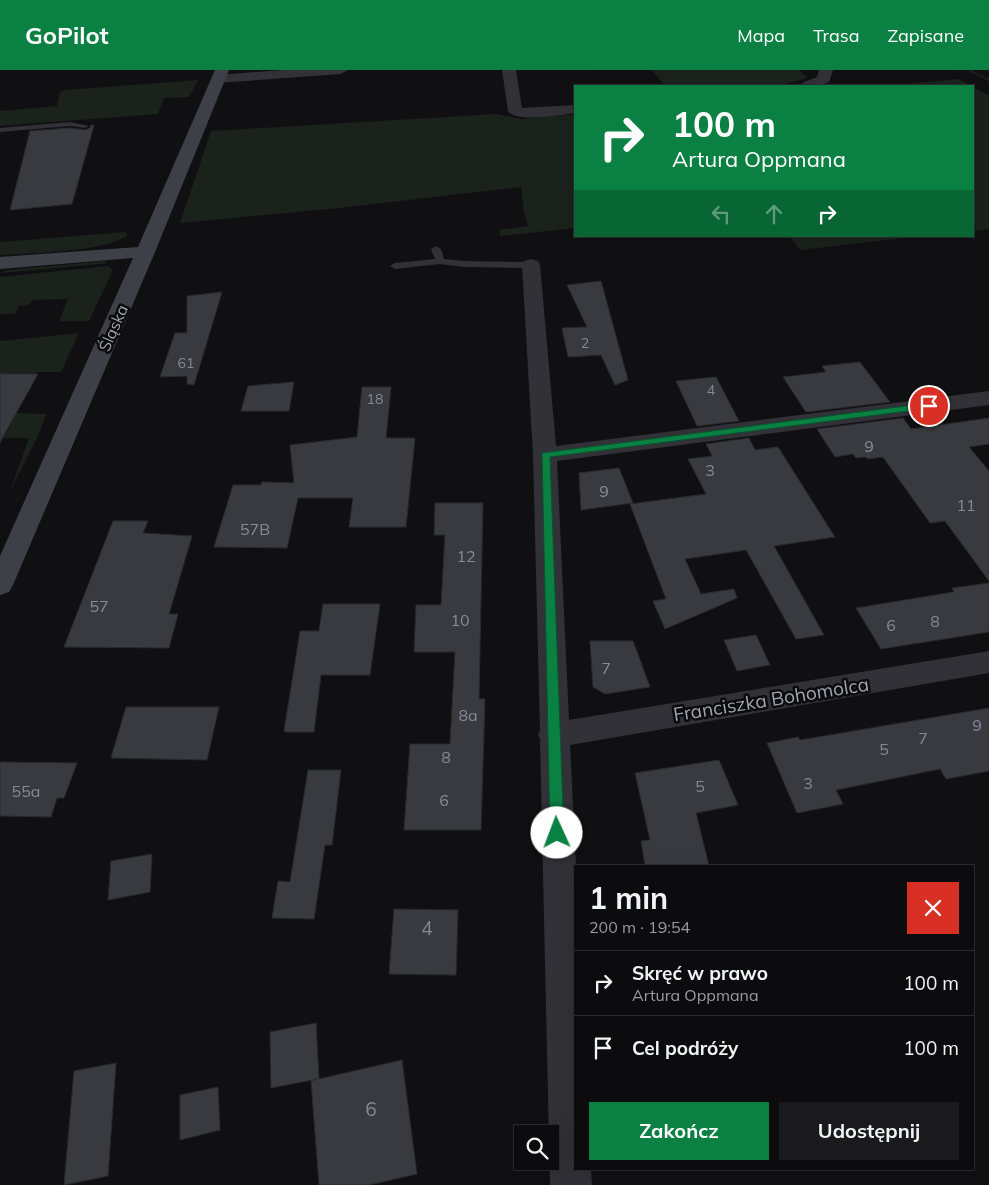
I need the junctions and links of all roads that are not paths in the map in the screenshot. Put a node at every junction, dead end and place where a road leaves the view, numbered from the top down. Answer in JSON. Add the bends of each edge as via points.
{"nodes":[{"id":1,"x":341,"y":70,"type":"edge"},
{"id":2,"x":509,"y":70,"type":"edge"},
{"id":3,"x":826,"y":70,"type":"edge"},
{"id":4,"x":220,"y":75,"type":"edge"},
{"id":5,"x":809,"y":85,"type":"edge"},
{"id":6,"x":574,"y":109,"type":"edge"},
{"id":7,"x":85,"y":126,"type":"dead end"},
{"id":8,"x":0,"y":130,"type":"edge"},
{"id":9,"x":436,"y":249,"type":"dead end"},
{"id":10,"x":146,"y":252,"type":"junction"},
{"id":11,"x":440,"y":261,"type":"junction"},
{"id":12,"x":0,"y":263,"type":"edge"},
{"id":13,"x":531,"y":265,"type":"joint"},
{"id":14,"x":395,"y":266,"type":"dead end"},
{"id":15,"x":989,"y":398,"type":"edge"},
{"id":16,"x":545,"y":455,"type":"junction"},
{"id":17,"x":0,"y":585,"type":"edge"},
{"id":18,"x":989,"y":662,"type":"edge"},
{"id":19,"x":553,"y":735,"type":"junction"},
{"id":20,"x":570,"y":1185,"type":"edge"}],
"edges":[{"from":1,"to":4,"type":"street"},
{"from":2,"to":6,"type":"street","via":[[515,111]]},
{"from":3,"to":5,"type":"street","via":[[824,79]]},
{"from":4,"to":10,"type":"street","name":"Śląska"},
{"from":7,"to":8,"type":"lane","via":[[70,124]]},
{"from":9,"to":11,"type":"lane"},
{"from":10,"to":12,"type":"street"},
{"from":10,"to":17,"type":"street","name":"Śląska"},
{"from":11,"to":13,"type":"lane"},
{"from":11,"to":14,"type":"lane"},
{"from":13,"to":16,"type":"street"},
{"from":15,"to":16,"type":"street"},
{"from":16,"to":19,"type":"street"},
{"from":18,"to":19,"type":"street","name":"Franciszka Bohomolca"},
{"from":19,"to":20,"type":"street"}]}
